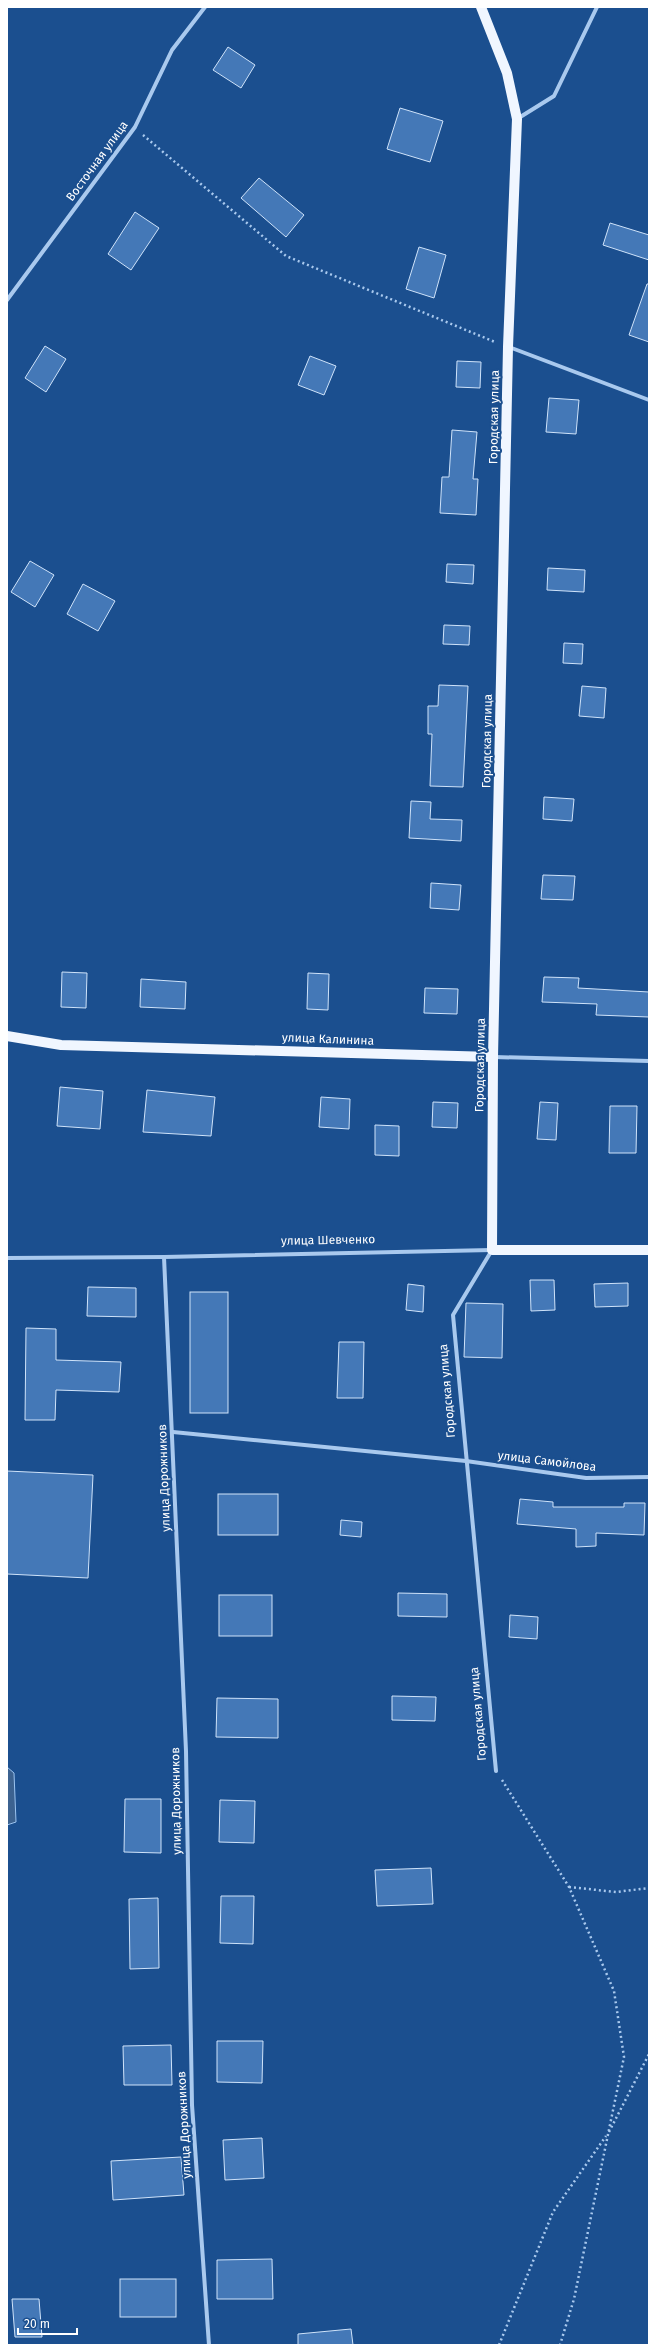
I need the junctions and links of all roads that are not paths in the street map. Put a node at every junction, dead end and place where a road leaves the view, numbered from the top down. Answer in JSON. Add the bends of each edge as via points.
{"nodes":[{"id":1,"x":205,"y":7,"type":"edge"},
{"id":2,"x":481,"y":7,"type":"edge"},
{"id":3,"x":597,"y":7,"type":"edge"},
{"id":4,"x":517,"y":119,"type":"junction"},
{"id":5,"x":7,"y":300,"type":"edge"},
{"id":6,"x":508,"y":347,"type":"junction"},
{"id":7,"x":649,"y":400,"type":"edge"},
{"id":8,"x":7,"y":1036,"type":"edge"},
{"id":9,"x":493,"y":1057,"type":"junction"},
{"id":10,"x":649,"y":1060,"type":"edge"},
{"id":11,"x":492,"y":1250,"type":"junction"},
{"id":12,"x":649,"y":1250,"type":"edge"},
{"id":13,"x":164,"y":1257,"type":"junction"},
{"id":14,"x":7,"y":1258,"type":"edge"},
{"id":15,"x":173,"y":1432,"type":"junction"},
{"id":16,"x":466,"y":1461,"type":"junction"},
{"id":17,"x":649,"y":1477,"type":"edge"},
{"id":18,"x":496,"y":1771,"type":"road end"},
{"id":19,"x":209,"y":2345,"type":"edge"}],
"edges":[{"from":1,"to":5,"type":"street","name":"Восточная улица","via":[[172,50],[135,128]]},
{"from":2,"to":4,"type":"main road","name":"Городская улица","via":[[507,73]]},
{"from":3,"to":4,"type":"street","via":[[554,96]]},
{"from":4,"to":6,"type":"main road","name":"Городская улица"},
{"from":6,"to":7,"type":"street"},
{"from":6,"to":9,"type":"main road","name":"Городская улица"},
{"from":8,"to":9,"type":"main road","name":"улица Калинина","via":[[61,1045]]},
{"from":9,"to":10,"type":"street","name":"улица Калинина"},
{"from":9,"to":11,"type":"main road","name":"Городская улица"},
{"from":11,"to":12,"type":"main road","name":"улица Шевченко"},
{"from":11,"to":13,"type":"street","name":"улица Шевченко"},
{"from":11,"to":16,"type":"street","name":"Городская улица","via":[[453,1315]]},
{"from":13,"to":14,"type":"street","name":"улица Шевченко"},
{"from":13,"to":15,"type":"street","name":"улица Дорожников"},
{"from":15,"to":16,"type":"street","name":"улица Самойлова"},
{"from":15,"to":19,"type":"street","name":"улица Дорожников","via":[[186,1751],[192,2105]]},
{"from":16,"to":17,"type":"street","name":"улица Самойлова","via":[[586,1478]]},
{"from":16,"to":18,"type":"street","name":"Городская улица"}]}
